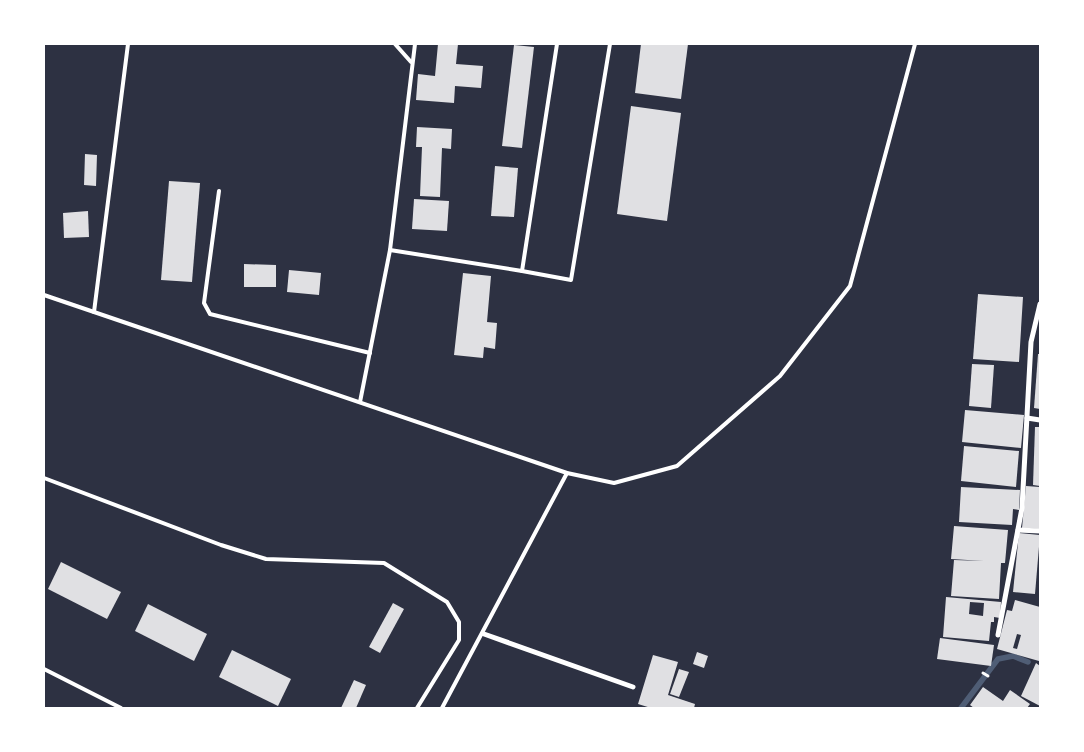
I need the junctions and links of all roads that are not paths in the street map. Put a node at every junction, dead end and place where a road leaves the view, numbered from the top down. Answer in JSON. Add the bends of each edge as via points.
{"nodes":[{"id":1,"x":128,"y":44,"type":"edge"},
{"id":2,"x":394,"y":44,"type":"edge"},
{"id":3,"x":414,"y":44,"type":"edge"},
{"id":4,"x":557,"y":44,"type":"edge"},
{"id":5,"x":610,"y":44,"type":"edge"},
{"id":6,"x":915,"y":44,"type":"edge"},
{"id":7,"x":412,"y":62,"type":"junction"},
{"id":8,"x":219,"y":191,"type":"dead end"},
{"id":9,"x":390,"y":250,"type":"junction"},
{"id":10,"x":522,"y":271,"type":"junction"},
{"id":11,"x":44,"y":295,"type":"edge"},
{"id":12,"x":1040,"y":304,"type":"edge"},
{"id":13,"x":94,"y":312,"type":"junction"},
{"id":14,"x":370,"y":353,"type":"junction"},
{"id":15,"x":360,"y":402,"type":"junction"},
{"id":16,"x":1027,"y":418,"type":"junction"},
{"id":17,"x":1040,"y":420,"type":"edge"},
{"id":18,"x":568,"y":473,"type":"junction"},
{"id":19,"x":44,"y":478,"type":"edge"},
{"id":20,"x":1018,"y":530,"type":"junction"},
{"id":21,"x":1040,"y":532,"type":"edge"},
{"id":22,"x":484,"y":634,"type":"junction"},
{"id":23,"x":998,"y":635,"type":"dead end"},
{"id":24,"x":44,"y":669,"type":"edge"},
{"id":25,"x":633,"y":687,"type":"dead end"},
{"id":26,"x":121,"y":708,"type":"edge"},
{"id":27,"x":417,"y":708,"type":"edge"},
{"id":28,"x":442,"y":708,"type":"edge"}],
"edges":[{"from":1,"to":13,"type":"lane"},
{"from":2,"to":7,"type":"lane"},
{"from":3,"to":7,"type":"lane"},
{"from":4,"to":10,"type":"lane"},
{"from":5,"to":10,"type":"lane","via":[[571,280]]},
{"from":6,"to":18,"type":"lane","via":[[850,286],[780,376],[677,466],[614,483]]},
{"from":7,"to":9,"type":"lane"},
{"from":8,"to":14,"type":"lane","via":[[204,303],[210,314]]},
{"from":9,"to":10,"type":"lane"},
{"from":9,"to":14,"type":"lane"},
{"from":11,"to":13,"type":"lane"},
{"from":12,"to":16,"type":"street","via":[[1031,342]]},
{"from":13,"to":15,"type":"lane"},
{"from":14,"to":15,"type":"lane"},
{"from":15,"to":18,"type":"lane"},
{"from":16,"to":17,"type":"street"},
{"from":16,"to":20,"type":"street"},
{"from":18,"to":22,"type":"lane"},
{"from":19,"to":27,"type":"lane","via":[[266,559],[384,563],[447,602],[458,622],[459,640]]},
{"from":20,"to":21,"type":"street"},
{"from":20,"to":23,"type":"street"},
{"from":22,"to":25,"type":"street"},
{"from":22,"to":28,"type":"lane"},
{"from":24,"to":26,"type":"lane"}]}
